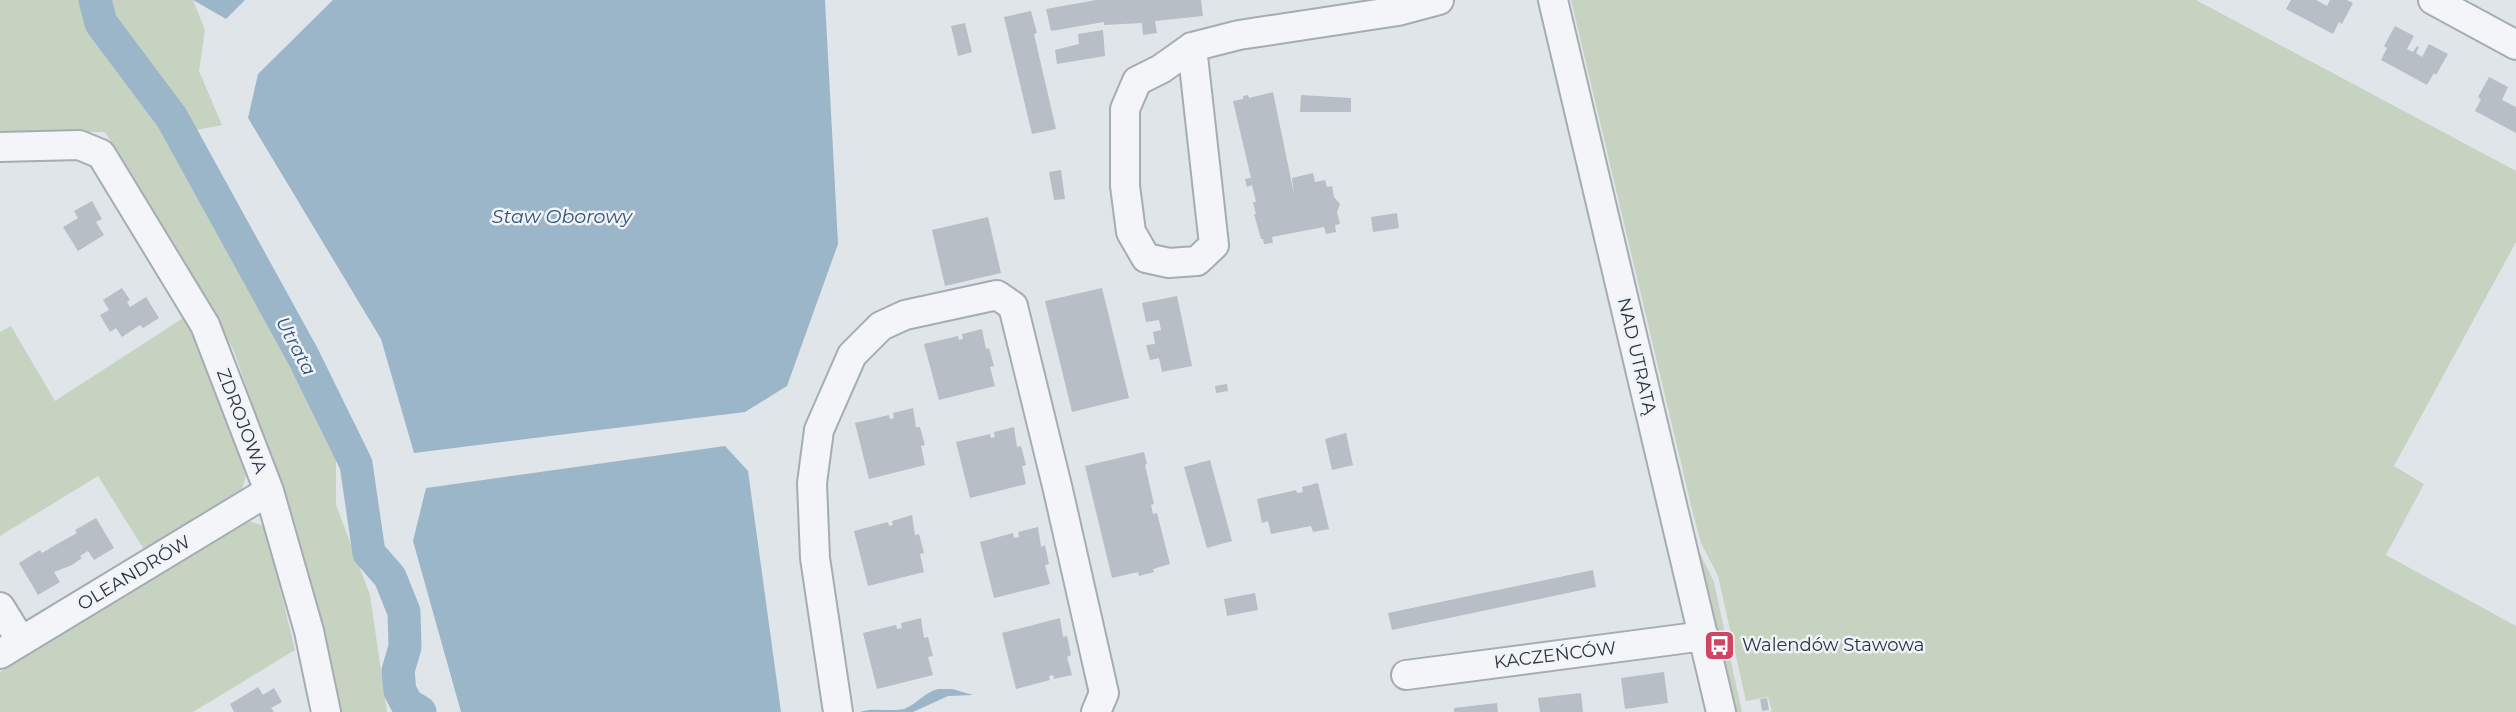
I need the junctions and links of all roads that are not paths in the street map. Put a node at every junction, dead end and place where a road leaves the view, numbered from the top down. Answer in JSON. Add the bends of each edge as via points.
{"nodes":[{"id":1,"x":1439,"y":0,"type":"edge"},
{"id":2,"x":1553,"y":0,"type":"edge"},
{"id":3,"x":2433,"y":0,"type":"edge"},
{"id":4,"x":2516,"y":45,"type":"edge"},
{"id":5,"x":1192,"y":47,"type":"junction"},
{"id":6,"x":0,"y":147,"type":"edge"},
{"id":7,"x":269,"y":491,"type":"junction"},
{"id":8,"x":0,"y":607,"type":"edge"},
{"id":9,"x":1704,"y":636,"type":"junction"},
{"id":10,"x":10,"y":648,"type":"edge"},
{"id":11,"x":1406,"y":674,"type":"dead end"},
{"id":12,"x":326,"y":712,"type":"edge"},
{"id":13,"x":838,"y":712,"type":"edge"},
{"id":14,"x":1097,"y":712,"type":"edge"},
{"id":15,"x":1721,"y":712,"type":"edge"}],
"edges":[{"from":1,"to":5,"type":"street"},
{"from":2,"to":9,"type":"street","name":"NAD UTRATĄ"},
{"from":3,"to":4,"type":"street"},
{"from":5,"to":5,"type":"street","via":[[1214,245],[1197,261],[1169,263],[1146,258],[1131,232],[1125,186],[1125,109],[1137,81]]},
{"from":6,"to":7,"type":"street","name":"ZDROJOWA","via":[[79,145],[101,154],[205,325]]},
{"from":7,"to":10,"type":"street","name":"OLEANDRÓW"},
{"from":7,"to":12,"type":"street","name":"ZDROJOWA","via":[[309,631]]},
{"from":8,"to":10,"type":"street"},
{"from":9,"to":11,"type":"street","name":"KACZEŃCÓW"},
{"from":9,"to":15,"type":"street","name":"NAD UTRATĄ"},
{"from":13,"to":14,"type":"street","via":[[815,558],[812,483],[819,430],[852,355],[881,326],[905,315],[997,295],[1013,306],[1058,490],[1104,693]]}]}
